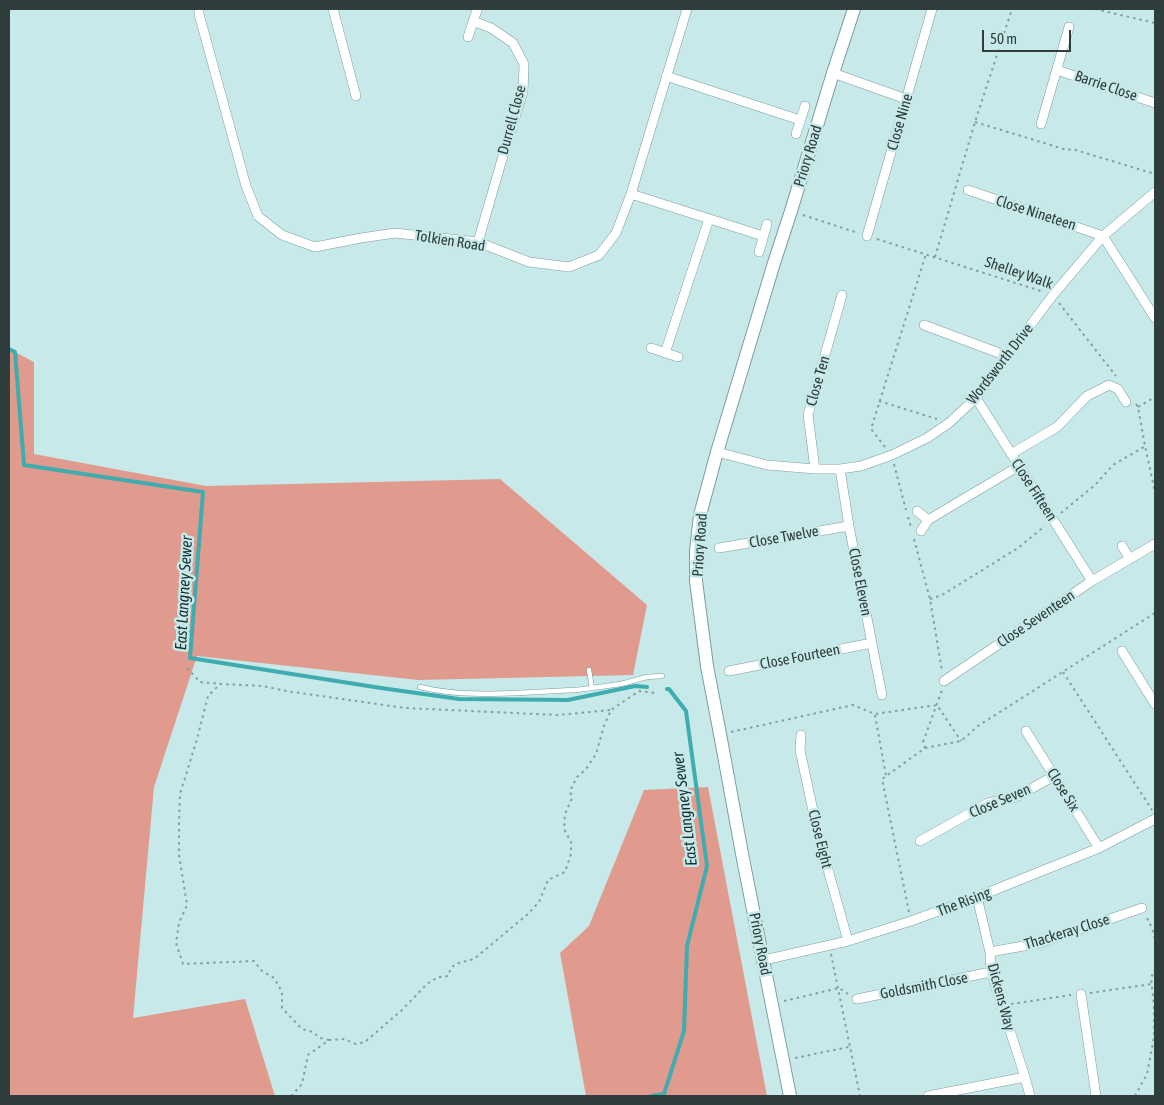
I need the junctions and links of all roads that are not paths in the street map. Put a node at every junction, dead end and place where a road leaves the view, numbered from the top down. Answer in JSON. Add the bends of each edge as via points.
{"nodes":[{"id":1,"x":199,"y":9,"type":"edge"},
{"id":2,"x":333,"y":9,"type":"edge"},
{"id":3,"x":686,"y":9,"type":"edge"},
{"id":4,"x":854,"y":9,"type":"edge"},
{"id":5,"x":932,"y":9,"type":"edge"},
{"id":6,"x":477,"y":10,"type":"dead end"},
{"id":7,"x":473,"y":21,"type":"junction"},
{"id":8,"x":1069,"y":26,"type":"dead end"},
{"id":9,"x":468,"y":37,"type":"dead end"},
{"id":10,"x":1057,"y":70,"type":"junction"},
{"id":11,"x":833,"y":73,"type":"junction"},
{"id":12,"x":666,"y":76,"type":"junction"},
{"id":13,"x":356,"y":96,"type":"dead end"},
{"id":14,"x":906,"y":99,"type":"junction"},
{"id":15,"x":1155,"y":103,"type":"edge"},
{"id":16,"x":805,"y":106,"type":"dead end"},
{"id":17,"x":800,"y":120,"type":"junction"},
{"id":18,"x":1041,"y":124,"type":"dead end"},
{"id":19,"x":796,"y":134,"type":"dead end"},
{"id":20,"x":968,"y":190,"type":"dead end"},
{"id":21,"x":1155,"y":192,"type":"edge"},
{"id":22,"x":631,"y":194,"type":"junction"},
{"id":23,"x":709,"y":219,"type":"junction"},
{"id":24,"x":767,"y":224,"type":"dead end"},
{"id":25,"x":764,"y":236,"type":"junction"},
{"id":26,"x":867,"y":236,"type":"road end"},
{"id":27,"x":1103,"y":236,"type":"junction"},
{"id":28,"x":478,"y":242,"type":"junction"},
{"id":29,"x":759,"y":252,"type":"dead end"},
{"id":30,"x":842,"y":295,"type":"dead end"},
{"id":31,"x":1155,"y":318,"type":"edge"},
{"id":32,"x":924,"y":325,"type":"dead end"},
{"id":33,"x":651,"y":348,"type":"dead end"},
{"id":34,"x":665,"y":353,"type":"junction"},
{"id":35,"x":1007,"y":356,"type":"junction"},
{"id":36,"x":678,"y":357,"type":"dead end"},
{"id":37,"x":1085,"y":385,"type":"dead end"},
{"id":38,"x":1091,"y":393,"type":"junction"},
{"id":39,"x":976,"y":398,"type":"junction"},
{"id":40,"x":1131,"y":402,"type":"road end"},
{"id":41,"x":717,"y":452,"type":"junction"},
{"id":42,"x":1011,"y":454,"type":"junction"},
{"id":43,"x":1019,"y":466,"type":"junction"},
{"id":44,"x":815,"y":469,"type":"junction"},
{"id":45,"x":840,"y":469,"type":"junction"},
{"id":46,"x":917,"y":511,"type":"dead end"},
{"id":47,"x":928,"y":520,"type":"junction"},
{"id":48,"x":849,"y":526,"type":"junction"},
{"id":49,"x":921,"y":531,"type":"dead end"},
{"id":50,"x":1155,"y":544,"type":"edge"},
{"id":51,"x":1122,"y":546,"type":"dead end"},
{"id":52,"x":719,"y":548,"type":"dead end"},
{"id":53,"x":1130,"y":559,"type":"junction"},
{"id":54,"x":1092,"y":581,"type":"junction"},
{"id":55,"x":872,"y":642,"type":"junction"},
{"id":56,"x":1122,"y":650,"type":"dead end"},
{"id":57,"x":590,"y":670,"type":"dead end"},
{"id":58,"x":729,"y":671,"type":"dead end"},
{"id":59,"x":662,"y":676,"type":"dead end"},
{"id":60,"x":944,"y":681,"type":"road end"},
{"id":61,"x":420,"y":687,"type":"dead end"},
{"id":62,"x":592,"y":688,"type":"junction"},
{"id":63,"x":882,"y":695,"type":"dead end"},
{"id":64,"x":1155,"y":704,"type":"edge"},
{"id":65,"x":1026,"y":731,"type":"dead end"},
{"id":66,"x":801,"y":735,"type":"dead end"},
{"id":67,"x":1054,"y":776,"type":"junction"},
{"id":68,"x":1155,"y":817,"type":"edge"},
{"id":69,"x":920,"y":841,"type":"dead end"},
{"id":70,"x":1099,"y":848,"type":"junction"},
{"id":71,"x":977,"y":897,"type":"junction"},
{"id":72,"x":1142,"y":908,"type":"road end"},
{"id":73,"x":848,"y":941,"type":"junction"},
{"id":74,"x":990,"y":952,"type":"junction"},
{"id":75,"x":764,"y":960,"type":"junction"},
{"id":76,"x":991,"y":972,"type":"junction"},
{"id":77,"x":1081,"y":994,"type":"dead end"},
{"id":78,"x":857,"y":999,"type":"road end"},
{"id":79,"x":1025,"y":1077,"type":"junction"},
{"id":80,"x":790,"y":1096,"type":"edge"},
{"id":81,"x":928,"y":1096,"type":"edge"},
{"id":82,"x":1030,"y":1096,"type":"edge"},
{"id":83,"x":1096,"y":1096,"type":"edge"}],
"edges":[{"from":1,"to":28,"type":"street","name":"Tolkien Road","via":[[246,186],[258,216],[282,236],[316,248],[395,233]]},
{"from":2,"to":13,"type":"street"},
{"from":3,"to":12,"type":"street","name":"Tolkien Road"},
{"from":4,"to":11,"type":"street","name":"Priory Road"},
{"from":5,"to":14,"type":"street","name":"Close Nine"},
{"from":6,"to":7,"type":"street"},
{"from":7,"to":9,"type":"street"},
{"from":7,"to":28,"type":"street","name":"Durrell Close","via":[[491,28],[513,43],[524,64],[523,92]]},
{"from":8,"to":10,"type":"street","name":"Barrie Close"},
{"from":10,"to":15,"type":"street","name":"Barrie Close"},
{"from":10,"to":18,"type":"street","name":"Barrie Close"},
{"from":11,"to":14,"type":"street"},
{"from":11,"to":41,"type":"street","name":"Priory Road"},
{"from":12,"to":17,"type":"street"},
{"from":12,"to":22,"type":"street","name":"Tolkien Road"},
{"from":14,"to":26,"type":"street","name":"Close Nine"},
{"from":16,"to":17,"type":"street"},
{"from":17,"to":19,"type":"street"},
{"from":20,"to":27,"type":"street","name":"Close Nineteen"},
{"from":21,"to":27,"type":"street","name":"Wordsworth Drive"},
{"from":22,"to":23,"type":"street"},
{"from":22,"to":28,"type":"street","name":"Tolkien Road","via":[[616,233],[598,255],[569,267],[529,262]]},
{"from":23,"to":25,"type":"street"},
{"from":23,"to":34,"type":"street"},
{"from":24,"to":25,"type":"street"},
{"from":25,"to":29,"type":"street"},
{"from":27,"to":31,"type":"street"},
{"from":27,"to":35,"type":"street","name":"Wordsworth Drive"},
{"from":30,"to":44,"type":"street","name":"Close Ten","via":[[808,415]]},
{"from":32,"to":35,"type":"street"},
{"from":33,"to":34,"type":"street"},
{"from":34,"to":36,"type":"street"},
{"from":35,"to":39,"type":"street","name":"Wordsworth Drive"},
{"from":37,"to":38,"type":"street"},
{"from":38,"to":40,"type":"street","via":[[1109,384]]},
{"from":38,"to":42,"type":"street","via":[[1057,427]]},
{"from":39,"to":42,"type":"street","name":"Close Fifteen"},
{"from":39,"to":45,"type":"street","name":"Wordsworth Drive","via":[[927,438],[892,455],[861,466]]},
{"from":41,"to":44,"type":"street","name":"Wordsworth Drive","via":[[767,465]]},
{"from":41,"to":75,"type":"street","name":"Priory Road","via":[[700,515],[696,580],[707,666]]},
{"from":42,"to":43,"type":"street","name":"Close Fifteen"},
{"from":43,"to":47,"type":"street"},
{"from":43,"to":54,"type":"street","name":"Close Fifteen"},
{"from":44,"to":45,"type":"street","name":"Wordsworth Drive"},
{"from":45,"to":48,"type":"street","name":"Close Eleven"},
{"from":46,"to":47,"type":"street"},
{"from":47,"to":49,"type":"street"},
{"from":48,"to":52,"type":"street","name":"Close Twelve"},
{"from":48,"to":55,"type":"street","name":"Close Eleven"},
{"from":50,"to":53,"type":"street","name":"Close Seventeen"},
{"from":51,"to":53,"type":"street"},
{"from":53,"to":54,"type":"street","name":"Close Seventeen"},
{"from":54,"to":60,"type":"street","name":"Close Seventeen"},
{"from":55,"to":58,"type":"street","name":"Close Fourteen"},
{"from":55,"to":63,"type":"street","name":"Close Eleven"},
{"from":56,"to":64,"type":"street"},
{"from":57,"to":62,"type":"lane"},
{"from":59,"to":62,"type":"lane"},
{"from":61,"to":62,"type":"lane","via":[[462,694]]},
{"from":65,"to":67,"type":"street","name":"Close Six"},
{"from":66,"to":73,"type":"street","name":"Close Eight","via":[[800,750],[818,834]]},
{"from":67,"to":69,"type":"street","name":"Close Seven","via":[[1016,797],[988,803]]},
{"from":67,"to":70,"type":"street","name":"Close Six"},
{"from":68,"to":70,"type":"street","name":"The Rising"},
{"from":70,"to":71,"type":"street","name":"The Rising"},
{"from":71,"to":73,"type":"street","name":"The Rising"},
{"from":71,"to":74,"type":"street","name":"Dickens Way"},
{"from":72,"to":74,"type":"street","name":"Thackeray Close","via":[[1040,943]]},
{"from":73,"to":75,"type":"street","name":"The Rising"},
{"from":74,"to":76,"type":"street","name":"Dickens Way"},
{"from":75,"to":80,"type":"street","name":"Priory Road"},
{"from":76,"to":78,"type":"street","name":"Goldsmith Close"},
{"from":76,"to":79,"type":"street","name":"Dickens Way"},
{"from":77,"to":83,"type":"street"},
{"from":79,"to":81,"type":"street"},
{"from":79,"to":82,"type":"street","name":"Dickens Way"}]}
